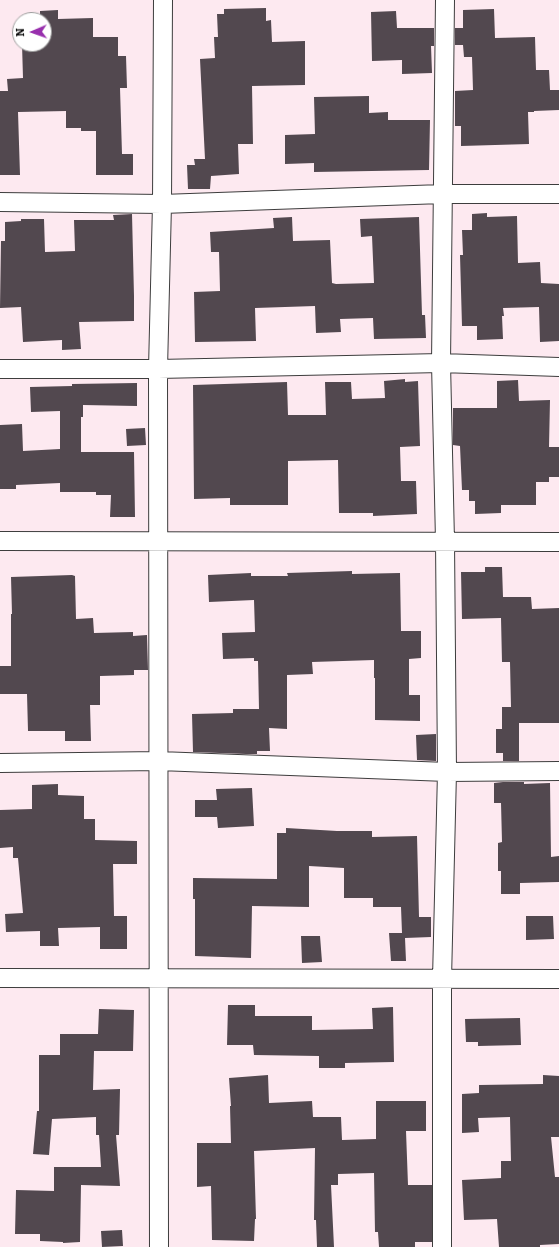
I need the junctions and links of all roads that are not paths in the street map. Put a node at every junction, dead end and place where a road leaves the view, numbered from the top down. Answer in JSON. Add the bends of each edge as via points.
{"nodes":[{"id":1,"x":163,"y":0,"type":"edge"},
{"id":2,"x":446,"y":0,"type":"edge"},
{"id":3,"x":442,"y":194,"type":"junction"},
{"id":4,"x":559,"y":194,"type":"edge"},
{"id":5,"x":0,"y":202,"type":"edge"},
{"id":6,"x":162,"y":204,"type":"junction"},
{"id":7,"x":441,"y":363,"type":"junction"},
{"id":8,"x":559,"y":366,"type":"edge"},
{"id":9,"x":0,"y":369,"type":"edge"},
{"id":10,"x":158,"y":369,"type":"junction"},
{"id":11,"x":0,"y":541,"type":"edge"},
{"id":12,"x":159,"y":541,"type":"junction"},
{"id":13,"x":445,"y":541,"type":"junction"},
{"id":14,"x":559,"y":542,"type":"edge"},
{"id":15,"x":159,"y":761,"type":"junction"},
{"id":16,"x":0,"y":763,"type":"edge"},
{"id":17,"x":559,"y":771,"type":"edge"},
{"id":18,"x":447,"y":772,"type":"junction"},
{"id":19,"x":0,"y":978,"type":"edge"},
{"id":20,"x":159,"y":979,"type":"junction"},
{"id":21,"x":442,"y":979,"type":"junction"},
{"id":22,"x":559,"y":979,"type":"edge"},
{"id":23,"x":159,"y":1247,"type":"edge"},
{"id":24,"x":442,"y":1247,"type":"edge"}],
"edges":[{"from":1,"to":6,"type":"street"},
{"from":2,"to":3,"type":"street"},
{"from":3,"to":4,"type":"street"},
{"from":3,"to":6,"type":"street"},
{"from":3,"to":7,"type":"street"},
{"from":5,"to":6,"type":"street"},
{"from":6,"to":10,"type":"street"},
{"from":7,"to":8,"type":"street"},
{"from":7,"to":10,"type":"street"},
{"from":7,"to":13,"type":"street"},
{"from":9,"to":10,"type":"street"},
{"from":10,"to":12,"type":"street"},
{"from":11,"to":12,"type":"street"},
{"from":12,"to":13,"type":"street"},
{"from":12,"to":15,"type":"street"},
{"from":13,"to":14,"type":"street"},
{"from":13,"to":18,"type":"street"},
{"from":15,"to":16,"type":"street"},
{"from":15,"to":18,"type":"street"},
{"from":15,"to":20,"type":"street"},
{"from":17,"to":18,"type":"street"},
{"from":18,"to":21,"type":"street"},
{"from":19,"to":20,"type":"street"},
{"from":20,"to":21,"type":"street"},
{"from":20,"to":23,"type":"street"},
{"from":21,"to":22,"type":"street"},
{"from":21,"to":24,"type":"street"}]}
